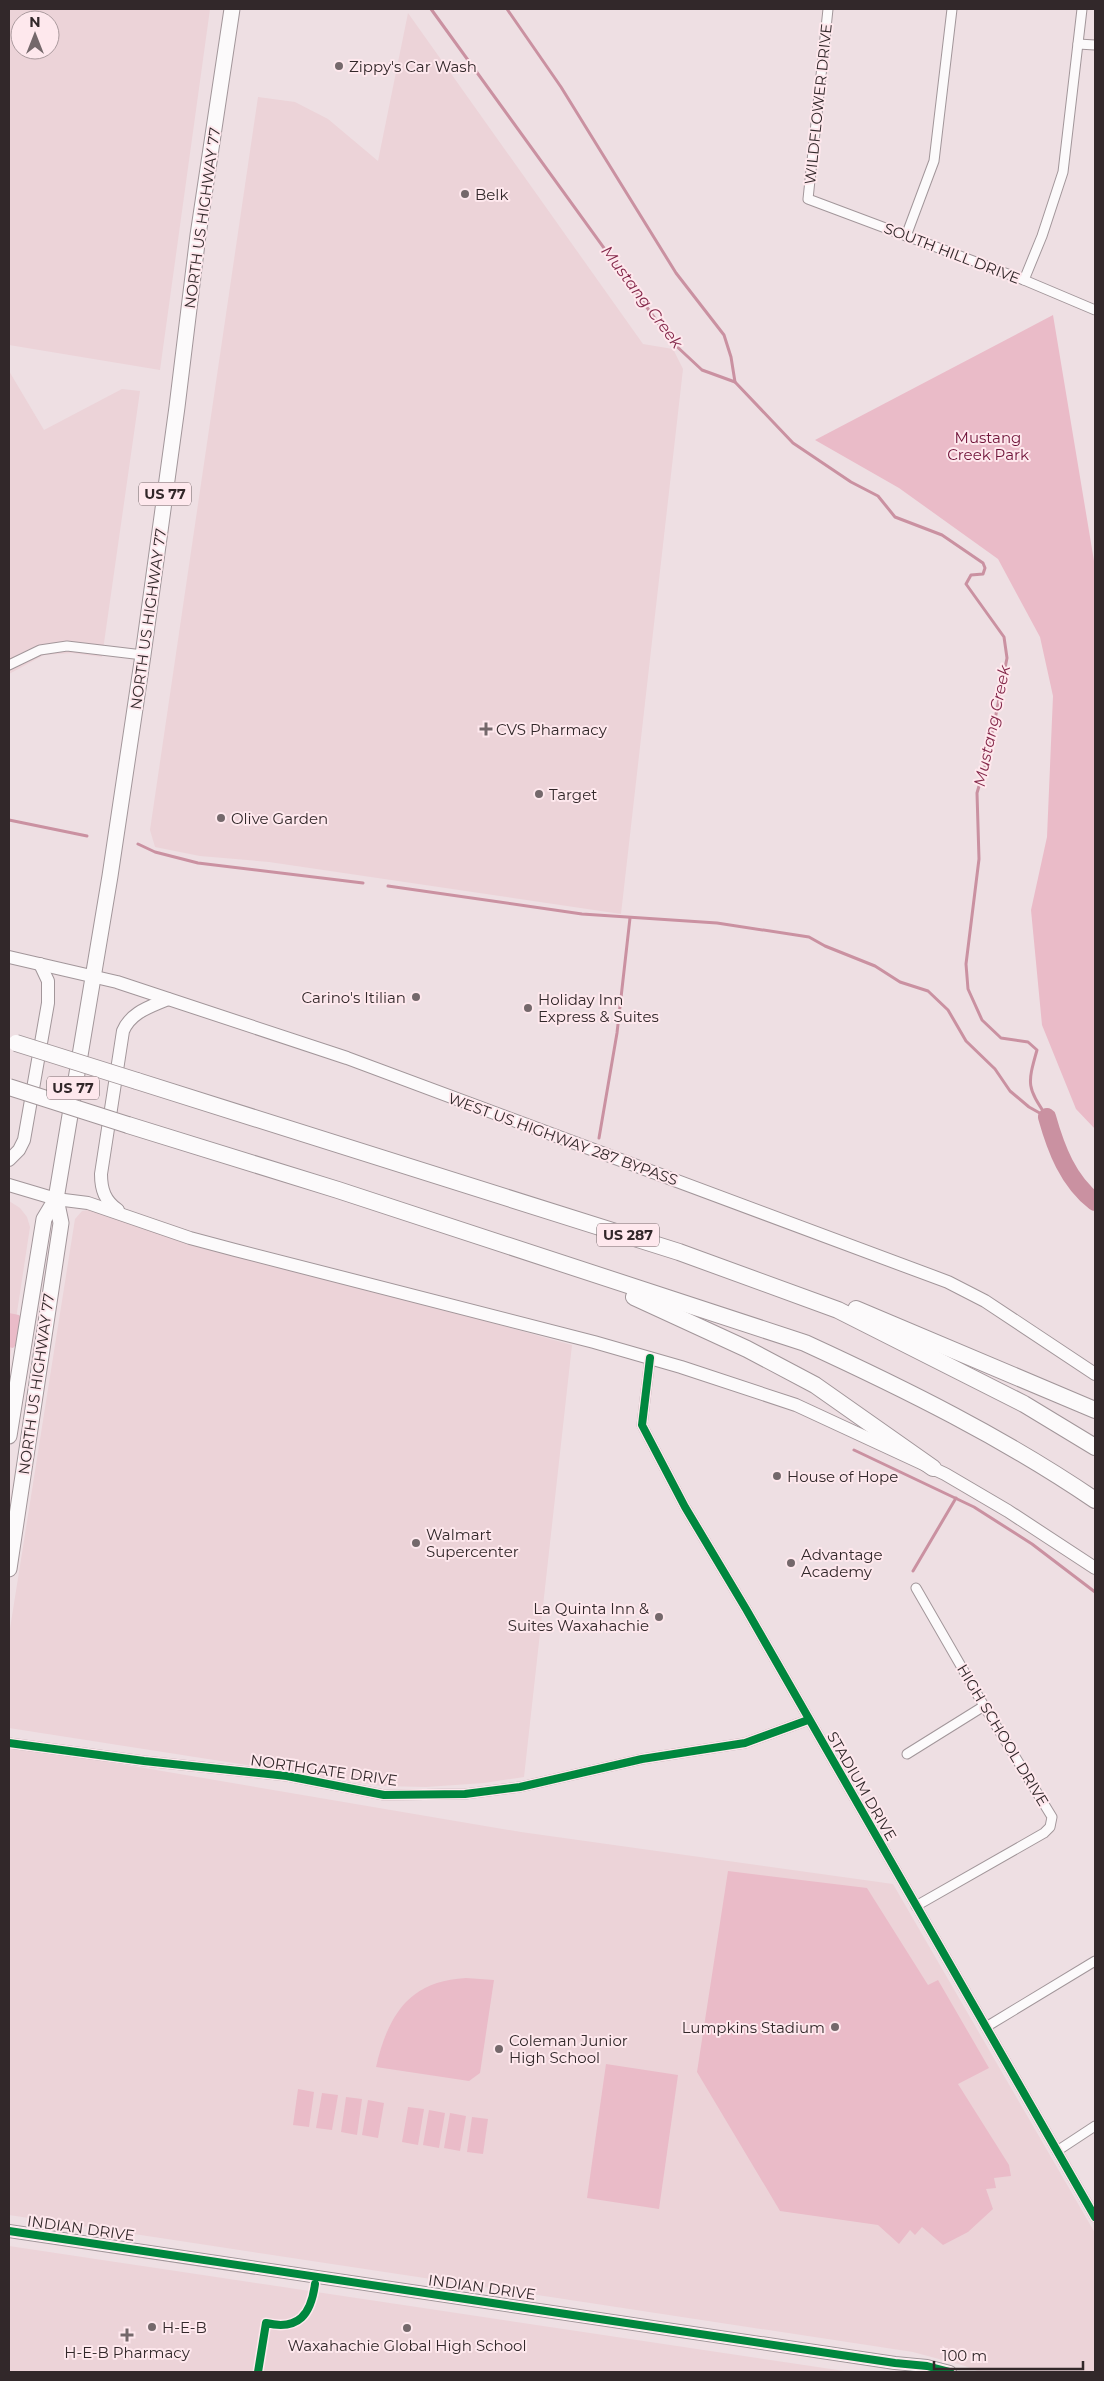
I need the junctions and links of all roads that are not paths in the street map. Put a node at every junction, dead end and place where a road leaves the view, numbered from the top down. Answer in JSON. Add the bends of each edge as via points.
{"nodes":[{"id":1,"x":232,"y":9,"type":"edge"},
{"id":2,"x":828,"y":9,"type":"edge"},
{"id":3,"x":952,"y":9,"type":"edge"},
{"id":4,"x":1082,"y":9,"type":"edge"},
{"id":5,"x":1078,"y":44,"type":"junction"},
{"id":6,"x":1095,"y":45,"type":"edge"},
{"id":7,"x":808,"y":199,"type":"joint"},
{"id":8,"x":906,"y":236,"type":"junction"},
{"id":9,"x":1024,"y":280,"type":"junction"},
{"id":10,"x":1095,"y":310,"type":"edge"},
{"id":11,"x":143,"y":655,"type":"junction"},
{"id":12,"x":9,"y":665,"type":"edge"},
{"id":13,"x":9,"y":957,"type":"edge"},
{"id":14,"x":40,"y":964,"type":"junction"},
{"id":15,"x":93,"y":978,"type":"junction"},
{"id":16,"x":168,"y":999,"type":"junction"},
{"id":17,"x":13,"y":1042,"type":"edge"},
{"id":18,"x":9,"y":1088,"type":"edge"},
{"id":19,"x":9,"y":1160,"type":"edge"},
{"id":20,"x":9,"y":1185,"type":"edge"},
{"id":21,"x":56,"y":1199,"type":"junction"},
{"id":22,"x":123,"y":1213,"type":"junction"},
{"id":23,"x":582,"y":1271,"type":"junction"},
{"id":24,"x":815,"y":1302,"type":"junction"},
{"id":25,"x":650,"y":1358,"type":"junction"},
{"id":26,"x":1095,"y":1374,"type":"edge"},
{"id":27,"x":1095,"y":1410,"type":"edge"},
{"id":28,"x":9,"y":1436,"type":"edge"},
{"id":29,"x":1095,"y":1447,"type":"edge"},
{"id":30,"x":932,"y":1468,"type":"junction"},
{"id":31,"x":1095,"y":1500,"type":"edge"},
{"id":32,"x":11,"y":1536,"type":"edge"},
{"id":33,"x":1095,"y":1568,"type":"edge"},
{"id":34,"x":9,"y":1569,"type":"edge"},
{"id":35,"x":916,"y":1588,"type":"dead end"},
{"id":36,"x":984,"y":1706,"type":"junction"},
{"id":37,"x":808,"y":1720,"type":"junction"},
{"id":38,"x":9,"y":1743,"type":"edge"},
{"id":39,"x":907,"y":1754,"type":"dead end"},
{"id":40,"x":916,"y":1906,"type":"junction"},
{"id":41,"x":1095,"y":1961,"type":"edge"},
{"id":42,"x":986,"y":2027,"type":"junction"},
{"id":43,"x":1095,"y":2126,"type":"edge"},
{"id":44,"x":1057,"y":2151,"type":"junction"},
{"id":45,"x":1095,"y":2217,"type":"edge"},
{"id":46,"x":9,"y":2231,"type":"edge"},
{"id":47,"x":950,"y":2372,"type":"edge"}],
"edges":[{"from":1,"to":11,"type":"main road","name":"NORTH US HIGHWAY 77","number":"US 77","via":[[198,235]]},
{"from":2,"to":7,"type":"street","name":"WILDFLOWER DRIVE"},
{"from":3,"to":8,"type":"street","via":[[934,161]]},
{"from":4,"to":5,"type":"street"},
{"from":5,"to":6,"type":"street"},
{"from":5,"to":9,"type":"street","via":[[1063,172]]},
{"from":7,"to":8,"type":"street","name":"SOUTH HILL DRIVE"},
{"from":8,"to":9,"type":"street","name":"SOUTH HILL DRIVE"},
{"from":9,"to":10,"type":"street","name":"SOUTH HILL DRIVE"},
{"from":11,"to":12,"type":"street","via":[[67,646],[40,650]]},
{"from":11,"to":15,"type":"main road","name":"NORTH US HIGHWAY 77","number":"US 77"},
{"from":13,"to":14,"type":"main road","name":"WEST US HIGHWAY 287 BYPASS"},
{"from":14,"to":15,"type":"main road","name":"WEST US HIGHWAY 287 BYPASS"},
{"from":14,"to":19,"type":"main road","via":[[48,981],[48,1002],[24,1140]]},
{"from":15,"to":16,"type":"main road","name":"WEST US HIGHWAY 287 BYPASS","via":[[117,982]]},
{"from":15,"to":21,"type":"main road","name":"NORTH US HIGHWAY 77","number":"US 77"},
{"from":16,"to":22,"type":"main road","via":[[138,1012],[126,1023],[123,1031],[101,1184],[106,1200]]},
{"from":16,"to":26,"type":"main road","name":"WEST US HIGHWAY 287 BYPASS","via":[[347,1058],[948,1282],[985,1301]]},
{"from":17,"to":24,"type":"highway","number":"US 287","bridge":true,"via":[[679,1252]]},
{"from":18,"to":23,"type":"highway","bridge":true,"via":[[338,1190]]},
{"from":20,"to":21,"type":"main road"},
{"from":21,"to":22,"type":"main road","via":[[88,1203]]},
{"from":21,"to":28,"type":"main road","name":"NORTH US HIGHWAY 77","number":"US 77","via":[[44,1219]]},
{"from":21,"to":32,"type":"main road","name":"NORTH US HIGHWAY 77","number":"US 77","via":[[61,1222]]},
{"from":22,"to":25,"type":"main road","via":[[190,1238]]},
{"from":23,"to":30,"type":"highway","via":[[815,1385]]},
{"from":23,"to":31,"type":"highway","via":[[805,1343],[1004,1442]]},
{"from":24,"to":27,"type":"highway","via":[[834,1302],[867,1313]]},
{"from":24,"to":29,"type":"highway","number":"US 287","via":[[838,1310],[1024,1404]]},
{"from":25,"to":30,"type":"main road","via":[[796,1405]]},
{"from":25,"to":37,"type":"street","name":"STADIUM DRIVE","via":[[642,1425],[685,1507]]},
{"from":30,"to":33,"type":"main road","via":[[1008,1511]]},
{"from":32,"to":34,"type":"main road","name":"NORTH US HIGHWAY 77","number":"US 77"},
{"from":35,"to":36,"type":"street","name":"HIGH SCHOOL DRIVE"},
{"from":36,"to":39,"type":"street"},
{"from":36,"to":40,"type":"street","name":"HIGH SCHOOL DRIVE","via":[[1050,1813],[1050,1827]]},
{"from":37,"to":38,"type":"street","name":"NORTHGATE DRIVE","via":[[744,1743],[642,1759],[520,1787],[465,1794],[384,1795],[287,1776]]},
{"from":37,"to":40,"type":"street","name":"STADIUM DRIVE"},
{"from":40,"to":42,"type":"street","name":"STADIUM DRIVE"},
{"from":41,"to":42,"type":"street"},
{"from":42,"to":44,"type":"street","name":"STADIUM DRIVE"},
{"from":43,"to":44,"type":"street"},
{"from":44,"to":45,"type":"street","name":"STADIUM DRIVE"},
{"from":46,"to":47,"type":"main road","name":"INDIAN DRIVE","via":[[896,2364],[927,2366]]}]}
